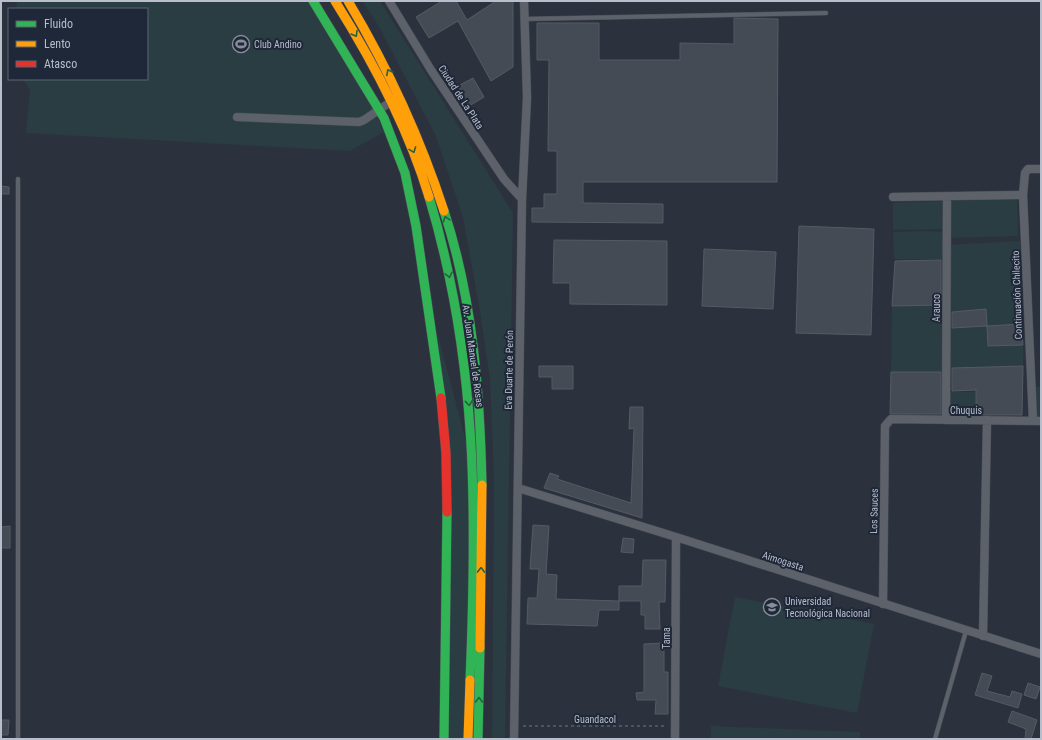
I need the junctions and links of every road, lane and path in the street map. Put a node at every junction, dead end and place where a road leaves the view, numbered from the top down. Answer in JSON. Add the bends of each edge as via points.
{"nodes":[{"id":1,"x":313,"y":1,"type":"edge"},
{"id":2,"x":335,"y":1,"type":"edge"},
{"id":3,"x":348,"y":1,"type":"edge"},
{"id":4,"x":389,"y":1,"type":"edge"},
{"id":5,"x":524,"y":1,"type":"edge"},
{"id":6,"x":826,"y":13,"type":"dead end"},
{"id":7,"x":524,"y":19,"type":"junction"},
{"id":8,"x":392,"y":101,"type":"junction"},
{"id":9,"x":379,"y":110,"type":"junction"},
{"id":10,"x":237,"y":117,"type":"dead end"},
{"id":11,"x":1041,"y":170,"type":"edge"},
{"id":12,"x":18,"y":179,"type":"dead end"},
{"id":13,"x":1023,"y":195,"type":"junction"},
{"id":14,"x":947,"y":196,"type":"junction"},
{"id":15,"x":892,"y":197,"type":"dead end"},
{"id":16,"x":522,"y":199,"type":"junction"},
{"id":17,"x":891,"y":419,"type":"joint"},
{"id":18,"x":946,"y":420,"type":"junction"},
{"id":19,"x":987,"y":420,"type":"junction"},
{"id":20,"x":1037,"y":421,"type":"edge"},
{"id":21,"x":518,"y":488,"type":"junction"},
{"id":22,"x":676,"y":537,"type":"junction"},
{"id":23,"x":882,"y":604,"type":"junction"},
{"id":24,"x":966,"y":631,"type":"junction"},
{"id":25,"x":983,"y":636,"type":"junction"},
{"id":26,"x":1041,"y":654,"type":"edge"},
{"id":27,"x":514,"y":726,"type":"junction"},
{"id":28,"x":675,"y":726,"type":"junction"},
{"id":29,"x":18,"y":739,"type":"edge"},
{"id":30,"x":444,"y":739,"type":"edge"},
{"id":31,"x":468,"y":739,"type":"edge"},
{"id":32,"x":478,"y":739,"type":"edge"},
{"id":33,"x":514,"y":739,"type":"edge"},
{"id":34,"x":675,"y":739,"type":"edge"},
{"id":35,"x":935,"y":739,"type":"edge"}],
"edges":[{"from":1,"to":9,"type":"main road"},
{"from":2,"to":8,"type":"main road","name":"Av. Juan Manuel de Rosas","one_way":true},
{"from":32,"to":3,"type":"main road","name":"Av. Juan Manuel de Rosas","one_way":true,"via":[[480,443],[475,359],[469,317],[448,226],[414,126],[382,59]]},
{"from":4,"to":16,"type":"street","name":"Ciudad de La Plata","via":[[504,179]]},
{"from":5,"to":7,"type":"street","name":"Eva Duarte de Perón"},
{"from":6,"to":7,"type":"lane"},
{"from":7,"to":16,"type":"street","name":"Eva Duarte de Perón","via":[[527,98]]},
{"from":8,"to":9,"type":"street"},
{"from":8,"to":31,"type":"main road","name":"Av. Juan Manuel de Rosas","one_way":true,"via":[[416,159],[440,237],[466,368],[471,420],[473,532]]},
{"from":9,"to":10,"type":"street","via":[[359,122]]},
{"from":9,"to":30,"type":"main road","via":[[406,173],[443,412],[447,494]]},
{"from":11,"to":13,"type":"street","name":"Continuación Chilecito","via":[[1028,169],[1024,173]]},
{"from":12,"to":29,"type":"lane"},
{"from":13,"to":14,"type":"street"},
{"from":13,"to":20,"type":"street","name":"Continuación Chilecito"},
{"from":14,"to":15,"type":"street"},
{"from":14,"to":18,"type":"street","name":"Arauco"},
{"from":16,"to":21,"type":"street","name":"Eva Duarte de Perón"},
{"from":17,"to":18,"type":"street","name":"Chuquis"},
{"from":17,"to":23,"type":"street","name":"Los Sauces","via":[[885,426]]},
{"from":18,"to":19,"type":"street","name":"Chuquis"},
{"from":19,"to":20,"type":"street","name":"Chuquis"},
{"from":19,"to":25,"type":"street"},
{"from":21,"to":22,"type":"street","name":"Aimogasta"},
{"from":21,"to":27,"type":"street","name":"Eva Duarte de Perón"},
{"from":22,"to":23,"type":"street","name":"Aimogasta"},
{"from":22,"to":28,"type":"street","name":"Tama"},
{"from":23,"to":24,"type":"street","name":"Aimogasta"},
{"from":24,"to":25,"type":"street","name":"Aimogasta"},
{"from":24,"to":35,"type":"lane"},
{"from":25,"to":26,"type":"street","name":"Aimogasta"},
{"from":27,"to":28,"type":"path","name":"Guandacol"},
{"from":27,"to":33,"type":"street","name":"Eva Duarte de Perón"},
{"from":28,"to":34,"type":"street","name":"Tama"}]}
